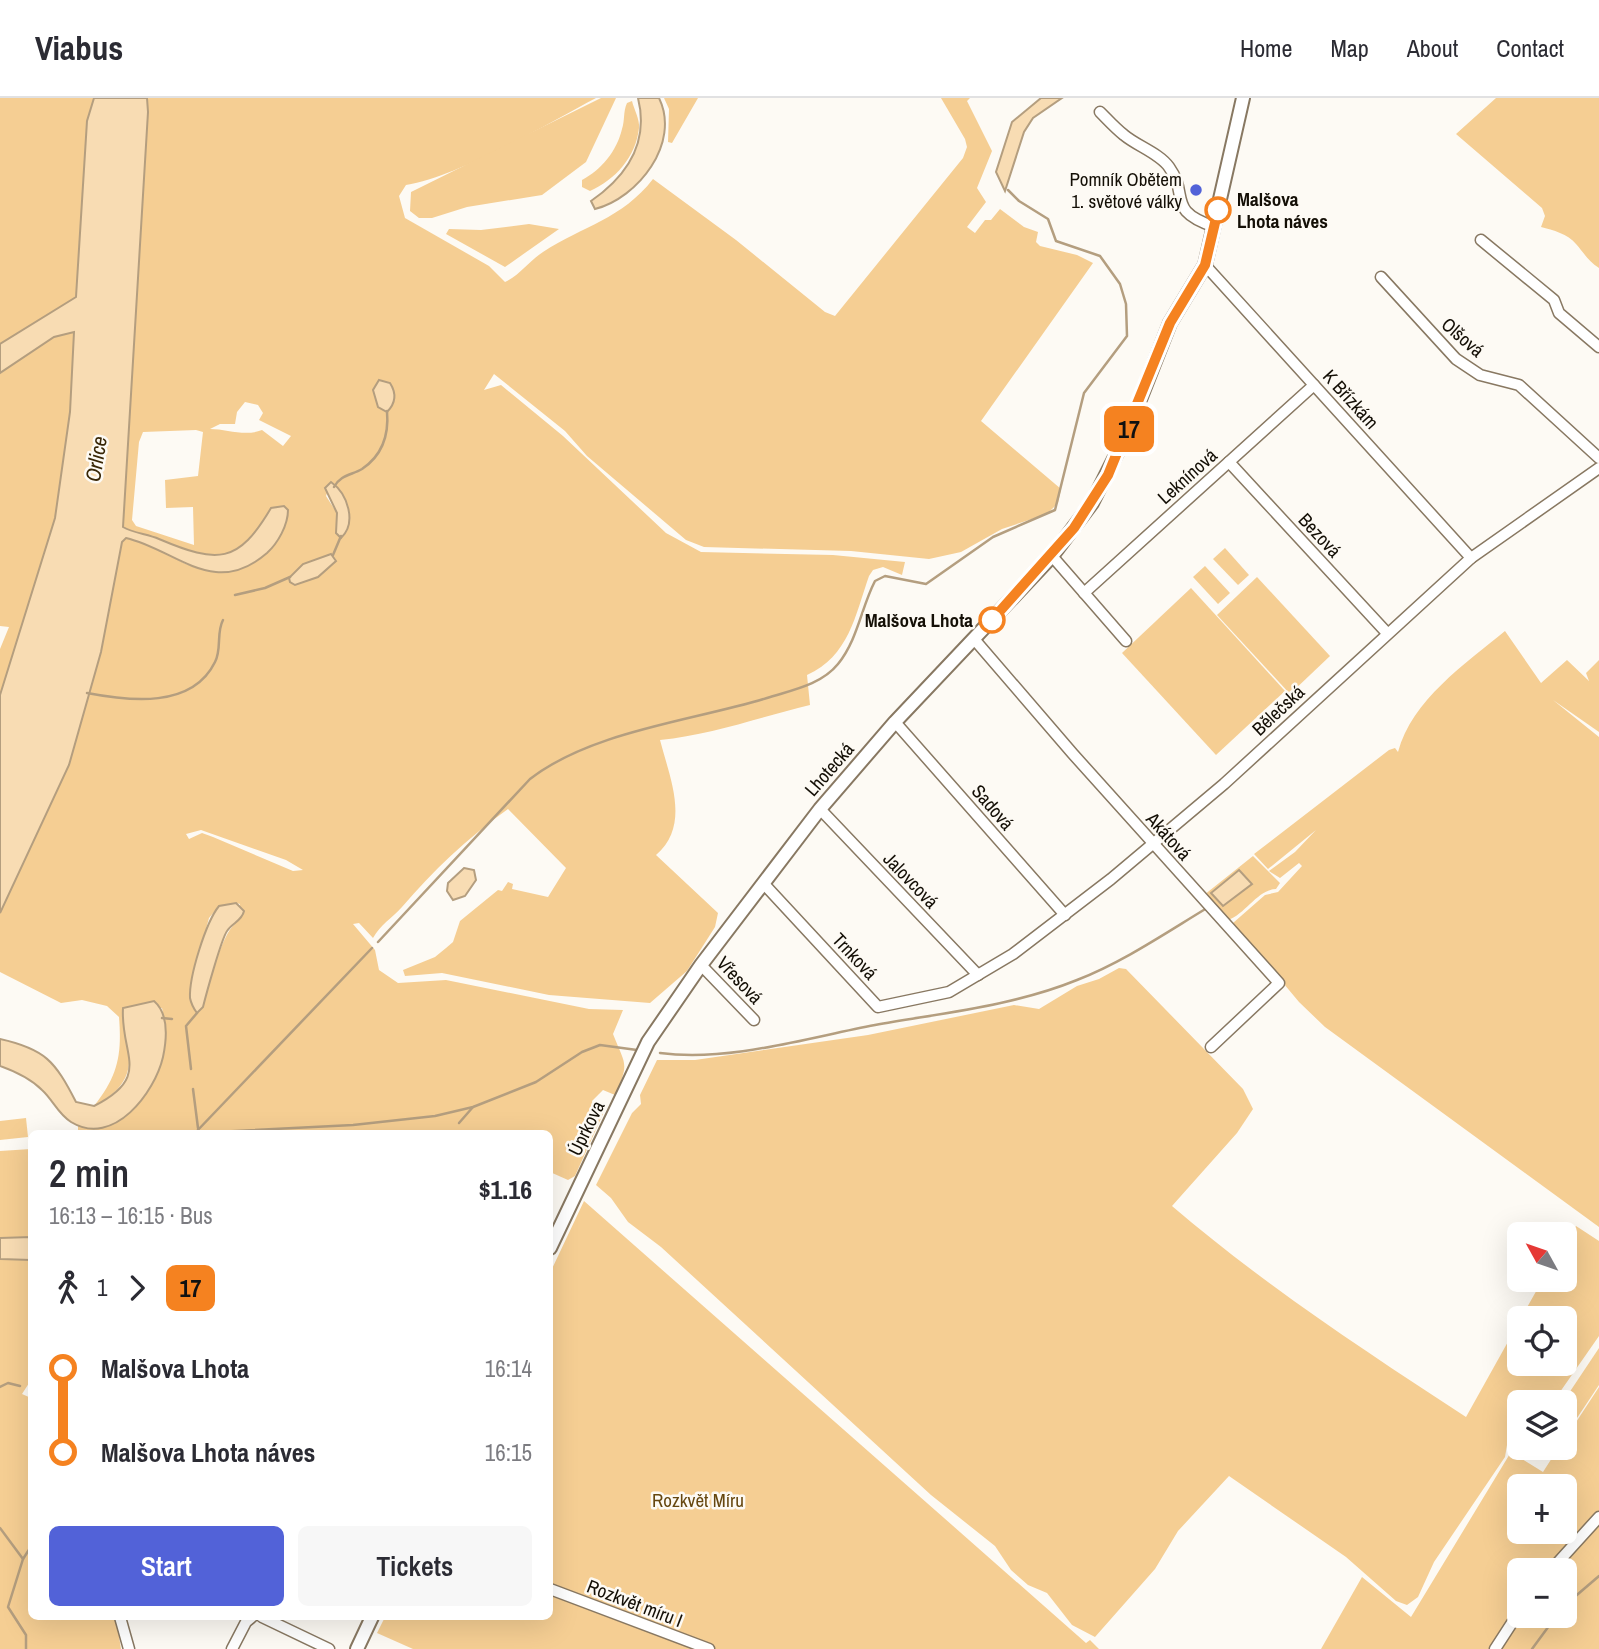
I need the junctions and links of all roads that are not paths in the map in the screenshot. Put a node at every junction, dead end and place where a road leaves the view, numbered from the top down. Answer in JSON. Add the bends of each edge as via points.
{"nodes":[{"id":1,"x":1243,"y":98,"type":"edge"},
{"id":2,"x":1100,"y":112,"type":"dead end"},
{"id":3,"x":1215,"y":228,"type":"junction"},
{"id":4,"x":1481,"y":240,"type":"dead end"},
{"id":5,"x":1205,"y":265,"type":"junction"},
{"id":6,"x":1381,"y":277,"type":"dead end"},
{"id":7,"x":1599,"y":347,"type":"edge"},
{"id":8,"x":1314,"y":385,"type":"junction"},
{"id":9,"x":1599,"y":458,"type":"edge"},
{"id":10,"x":1228,"y":462,"type":"junction"},
{"id":11,"x":1599,"y":468,"type":"edge"},
{"id":12,"x":1052,"y":555,"type":"junction"},
{"id":13,"x":1471,"y":558,"type":"junction"},
{"id":14,"x":1084,"y":593,"type":"junction"},
{"id":15,"x":1387,"y":633,"type":"junction"},
{"id":16,"x":974,"y":639,"type":"junction"},
{"id":17,"x":1126,"y":641,"type":"dead end"},
{"id":18,"x":895,"y":722,"type":"junction"},
{"id":19,"x":820,"y":809,"type":"junction"},
{"id":20,"x":1153,"y":844,"type":"junction"},
{"id":21,"x":763,"y":883,"type":"junction"},
{"id":22,"x":1065,"y":915,"type":"junction"},
{"id":23,"x":702,"y":965,"type":"junction"},
{"id":24,"x":978,"y":975,"type":"junction"},
{"id":25,"x":754,"y":1020,"type":"dead end"},
{"id":26,"x":658,"y":1026,"type":"joint"},
{"id":27,"x":1211,"y":1047,"type":"dead end"},
{"id":28,"x":553,"y":1242,"type":"edge"},
{"id":29,"x":1599,"y":1517,"type":"edge"},
{"id":30,"x":1562,"y":1558,"type":"edge"},
{"id":31,"x":553,"y":1590,"type":"edge"},
{"id":32,"x":121,"y":1620,"type":"edge"},
{"id":33,"x":248,"y":1620,"type":"edge"},
{"id":34,"x":268,"y":1620,"type":"edge"},
{"id":35,"x":371,"y":1620,"type":"edge"},
{"id":36,"x":1508,"y":1628,"type":"edge"},
{"id":37,"x":129,"y":1649,"type":"edge"},
{"id":38,"x":232,"y":1649,"type":"edge"},
{"id":39,"x":329,"y":1649,"type":"edge"},
{"id":40,"x":357,"y":1649,"type":"edge"},
{"id":41,"x":709,"y":1649,"type":"edge"},
{"id":42,"x":1494,"y":1649,"type":"edge"}],
"edges":[{"from":1,"to":3,"type":"street","name":"Lhotecká"},
{"from":2,"to":3,"type":"street","via":[[1124,136],[1166,163],[1176,177],[1185,211],[1195,221]]},
{"from":3,"to":5,"type":"street","name":"Lhotecká"},
{"from":4,"to":7,"type":"street","via":[[1554,300],[1559,313]]},
{"from":5,"to":8,"type":"street","name":"K Břízkám"},
{"from":5,"to":12,"type":"street","name":"Lhotecká","via":[[1170,323],[1108,475]]},
{"from":6,"to":9,"type":"street","name":"Olšová","via":[[1456,359],[1480,375],[1519,386]]},
{"from":8,"to":10,"type":"street","name":"Leknínová"},
{"from":8,"to":13,"type":"street","name":"K Břízkám"},
{"from":10,"to":14,"type":"street","name":"Leknínová"},
{"from":10,"to":15,"type":"street","name":"Bezová"},
{"from":11,"to":13,"type":"street","name":"Bělečská"},
{"from":12,"to":14,"type":"street"},
{"from":12,"to":16,"type":"street","name":"Lhotecká"},
{"from":13,"to":15,"type":"street","name":"Bělečská"},
{"from":14,"to":17,"type":"street"},
{"from":15,"to":20,"type":"street","name":"Bělečská","via":[[1224,785]]},
{"from":16,"to":18,"type":"street","name":"Lhotecká"},
{"from":16,"to":20,"type":"street","name":"Akátová"},
{"from":18,"to":19,"type":"street","name":"Lhotecká"},
{"from":18,"to":22,"type":"street","name":"Sadová"},
{"from":19,"to":21,"type":"street","name":"Lhotecká"},
{"from":19,"to":24,"type":"street","name":"Jalovcová"},
{"from":20,"to":22,"type":"street","name":"Bělečská"},
{"from":20,"to":27,"type":"street","name":"Akátová","via":[[1279,983]]},
{"from":21,"to":23,"type":"street","name":"Lhotecká"},
{"from":21,"to":24,"type":"street","name":"Trnková","via":[[878,1007],[948,992]]},
{"from":22,"to":24,"type":"street","name":"Bělečská"},
{"from":23,"to":25,"type":"street","name":"Vřesová"},
{"from":23,"to":26,"type":"street","name":"Lhotecká"},
{"from":26,"to":28,"type":"street","name":"Úprkova"},
{"from":29,"to":30,"type":"street"},
{"from":31,"to":41,"type":"street","name":"Rozkvět míru I"},
{"from":32,"to":37,"type":"street"},
{"from":33,"to":38,"type":"street"},
{"from":34,"to":39,"type":"street"},
{"from":35,"to":40,"type":"street"},
{"from":36,"to":42,"type":"street"}]}
